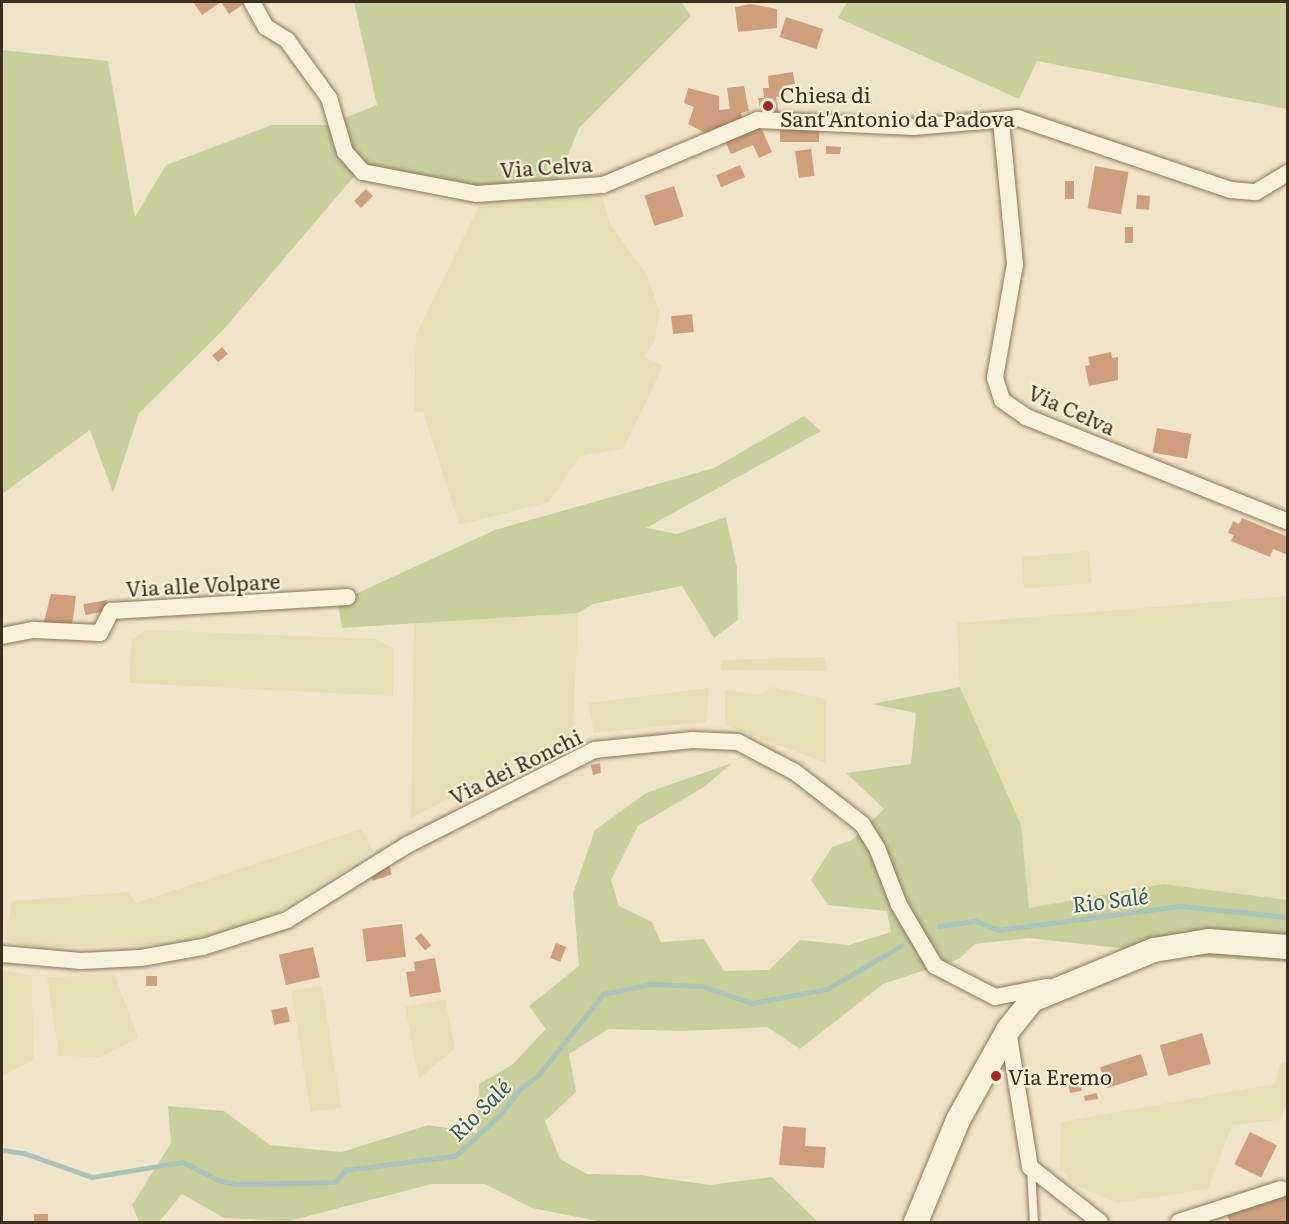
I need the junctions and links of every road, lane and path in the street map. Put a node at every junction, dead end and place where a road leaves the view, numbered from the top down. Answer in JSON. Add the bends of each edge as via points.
{"nodes":[{"id":1,"x":252,"y":2,"type":"edge"},
{"id":2,"x":1001,"y":121,"type":"junction"},
{"id":3,"x":1287,"y":173,"type":"edge"},
{"id":4,"x":1287,"y":522,"type":"edge"},
{"id":5,"x":348,"y":597,"type":"dead end"},
{"id":6,"x":2,"y":636,"type":"edge"},
{"id":7,"x":1287,"y":947,"type":"edge"},
{"id":8,"x":2,"y":954,"type":"edge"},
{"id":9,"x":1067,"y":983,"type":"junction"},
{"id":10,"x":1008,"y":1030,"type":"junction"},
{"id":11,"x":1030,"y":1167,"type":"junction"},
{"id":12,"x":1281,"y":1190,"type":"dead end"},
{"id":13,"x":916,"y":1222,"type":"edge"},
{"id":14,"x":1034,"y":1222,"type":"edge"},
{"id":15,"x":1100,"y":1222,"type":"edge"},
{"id":16,"x":1179,"y":1222,"type":"edge"}],
"edges":[{"from":1,"to":2,"type":"street","name":"Via Celva","via":[[266,27],[287,40],[328,98],[345,152],[363,172],[476,194],[603,185],[758,120],[914,127]]},
{"from":2,"to":3,"type":"street","name":"Via Celva","via":[[1018,118],[1231,190],[1256,192]]},
{"from":2,"to":4,"type":"street","name":"Via Celva","via":[[1015,264],[995,378],[1002,400],[1026,417]]},
{"from":5,"to":6,"type":"street","name":"Via alle Volpare","via":[[111,611],[100,633],[34,630]]},
{"from":7,"to":9,"type":"street","via":[[1209,941],[1154,950]]},
{"from":8,"to":9,"type":"street","name":"Via dei Ronchi","via":[[81,961],[141,958],[202,947],[286,920],[407,844],[594,750],[704,741],[738,742],[795,772],[862,824],[877,848],[899,905],[935,966],[995,997]]},
{"from":9,"to":10,"type":"street","via":[[1032,1000]]},
{"from":10,"to":11,"type":"street"},
{"from":10,"to":13,"type":"street","via":[[958,1120]]},
{"from":11,"to":14,"type":"lane"},
{"from":11,"to":15,"type":"street"},
{"from":12,"to":16,"type":"street"}]}
